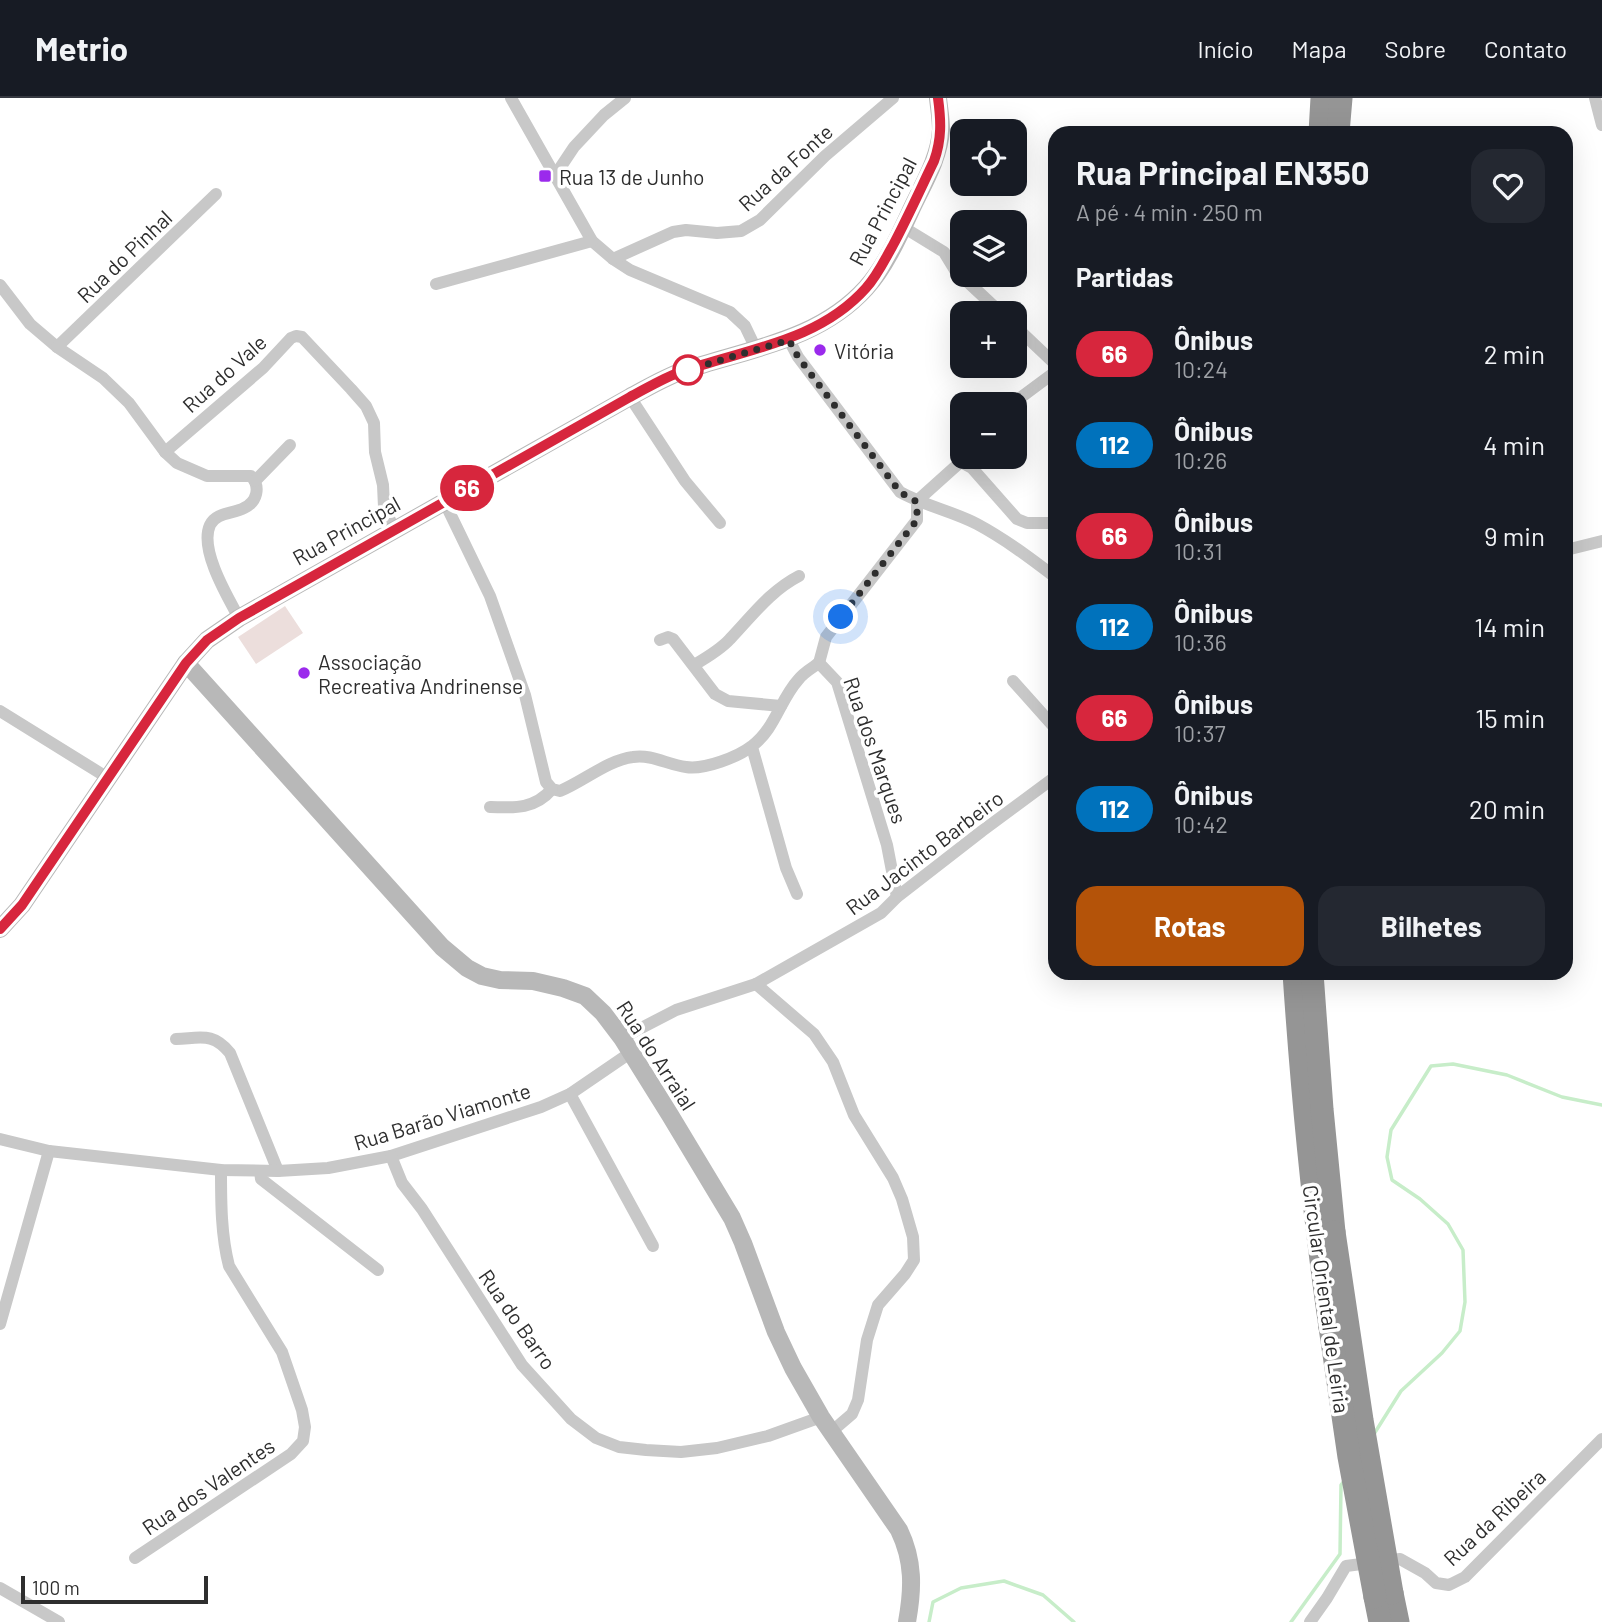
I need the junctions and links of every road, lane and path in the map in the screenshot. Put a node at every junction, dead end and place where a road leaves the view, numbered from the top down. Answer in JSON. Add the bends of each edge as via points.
{"nodes":[{"id":1,"x":511,"y":98,"type":"edge"},
{"id":2,"x":625,"y":98,"type":"edge"},
{"id":3,"x":893,"y":98,"type":"edge"},
{"id":4,"x":938,"y":98,"type":"edge"},
{"id":5,"x":1322,"y":98,"type":"edge"},
{"id":6,"x":1340,"y":98,"type":"edge"},
{"id":7,"x":1595,"y":98,"type":"edge"},
{"id":8,"x":1602,"y":125,"type":"edge"},
{"id":9,"x":1320,"y":126,"type":"edge"},
{"id":10,"x":1338,"y":126,"type":"edge"},
{"id":11,"x":554,"y":177,"type":"junction"},
{"id":12,"x":216,"y":194,"type":"dead end"},
{"id":13,"x":903,"y":226,"type":"junction"},
{"id":14,"x":592,"y":240,"type":"junction"},
{"id":15,"x":613,"y":259,"type":"junction"},
{"id":16,"x":436,"y":284,"type":"dead end"},
{"id":17,"x":0,"y":285,"type":"edge"},
{"id":18,"x":988,"y":301,"type":"edge"},
{"id":19,"x":1027,"y":338,"type":"edge"},
{"id":20,"x":789,"y":340,"type":"junction"},
{"id":21,"x":57,"y":347,"type":"junction"},
{"id":22,"x":756,"y":349,"type":"junction"},
{"id":23,"x":1048,"y":358,"type":"edge"},
{"id":24,"x":1048,"y":377,"type":"edge"},
{"id":25,"x":1027,"y":393,"type":"edge"},
{"id":26,"x":630,"y":397,"type":"junction"},
{"id":27,"x":290,"y":445,"type":"dead end"},
{"id":28,"x":165,"y":452,"type":"junction"},
{"id":29,"x":954,"y":469,"type":"edge"},
{"id":30,"x":973,"y":469,"type":"edge"},
{"id":31,"x":255,"y":481,"type":"junction"},
{"id":32,"x":444,"y":501,"type":"junction"},
{"id":33,"x":917,"y":502,"type":"junction"},
{"id":34,"x":720,"y":523,"type":"dead end"},
{"id":35,"x":1048,"y":523,"type":"edge"},
{"id":36,"x":394,"y":529,"type":"junction"},
{"id":37,"x":1602,"y":541,"type":"edge"},
{"id":38,"x":1573,"y":548,"type":"edge"},
{"id":39,"x":1048,"y":572,"type":"edge"},
{"id":40,"x":799,"y":576,"type":"dead end"},
{"id":41,"x":239,"y":618,"type":"junction"},
{"id":42,"x":660,"y":640,"type":"dead end"},
{"id":43,"x":186,"y":663,"type":"junction"},
{"id":44,"x":819,"y":663,"type":"junction"},
{"id":45,"x":694,"y":665,"type":"junction"},
{"id":46,"x":1013,"y":681,"type":"dead end"},
{"id":47,"x":782,"y":706,"type":"junction"},
{"id":48,"x":0,"y":710,"type":"edge"},
{"id":49,"x":1048,"y":720,"type":"edge"},
{"id":50,"x":751,"y":747,"type":"junction"},
{"id":51,"x":108,"y":778,"type":"junction"},
{"id":52,"x":1048,"y":782,"type":"edge"},
{"id":53,"x":552,"y":789,"type":"junction"},
{"id":54,"x":490,"y":807,"type":"dead end"},
{"id":55,"x":797,"y":894,"type":"dead end"},
{"id":56,"x":897,"y":897,"type":"junction"},
{"id":57,"x":3,"y":920,"type":"edge"},
{"id":58,"x":1294,"y":980,"type":"edge"},
{"id":59,"x":1313,"y":980,"type":"edge"},
{"id":60,"x":756,"y":984,"type":"junction"},
{"id":61,"x":176,"y":1039,"type":"dead end"},
{"id":62,"x":626,"y":1046,"type":"junction"},
{"id":63,"x":570,"y":1094,"type":"junction"},
{"id":64,"x":0,"y":1139,"type":"edge"},
{"id":65,"x":49,"y":1151,"type":"junction"},
{"id":66,"x":391,"y":1156,"type":"junction"},
{"id":67,"x":221,"y":1170,"type":"junction"},
{"id":68,"x":260,"y":1171,"type":"junction"},
{"id":69,"x":278,"y":1171,"type":"junction"},
{"id":70,"x":1326,"y":1233,"type":"junction"},
{"id":71,"x":653,"y":1246,"type":"dead end"},
{"id":72,"x":379,"y":1270,"type":"dead end"},
{"id":73,"x":0,"y":1324,"type":"edge"},
{"id":74,"x":821,"y":1417,"type":"junction"},
{"id":75,"x":831,"y":1432,"type":"junction"},
{"id":76,"x":1602,"y":1439,"type":"edge"},
{"id":77,"x":135,"y":1558,"type":"dead end"},
{"id":78,"x":0,"y":1588,"type":"edge"},
{"id":79,"x":1384,"y":1595,"type":"junction"},
{"id":80,"x":59,"y":1622,"type":"edge"},
{"id":81,"x":906,"y":1622,"type":"edge"},
{"id":82,"x":1310,"y":1622,"type":"edge"},
{"id":83,"x":1380,"y":1622,"type":"edge"},
{"id":84,"x":1398,"y":1622,"type":"edge"}],
"edges":[{"from":1,"to":11,"type":"street"},
{"from":2,"to":11,"type":"street","via":[[574,147]]},
{"from":3,"to":15,"type":"street","name":"Rua da Fonte","via":[[760,220],[741,231],[673,232]]},
{"from":4,"to":13,"type":"main road","name":"Rua Principal","via":[[938,151]]},
{"from":5,"to":9,"type":"highway"},
{"from":6,"to":10,"type":"highway"},
{"from":7,"to":8,"type":"street"},
{"from":11,"to":14,"type":"street"},
{"from":12,"to":21,"type":"street","name":"Rua do Pinhal"},
{"from":13,"to":18,"type":"street","via":[[944,252],[955,270]]},
{"from":13,"to":20,"type":"main road","name":"Rua Principal","via":[[866,288],[820,325]]},
{"from":14,"to":15,"type":"street"},
{"from":14,"to":16,"type":"street"},
{"from":15,"to":22,"type":"street","via":[[730,312],[745,326]]},
{"from":17,"to":21,"type":"street","via":[[30,324]]},
{"from":19,"to":23,"type":"street"},
{"from":20,"to":22,"type":"main road","name":"Rua Principal"},
{"from":20,"to":33,"type":"street","via":[[900,492]]},
{"from":21,"to":28,"type":"street","via":[[112,386]]},
{"from":22,"to":26,"type":"main road","name":"Rua Principal","via":[[680,372]]},
{"from":24,"to":25,"type":"street"},
{"from":26,"to":32,"type":"main road","name":"Rua Principal"},
{"from":26,"to":34,"type":"street","via":[[685,481]]},
{"from":27,"to":31,"type":"street"},
{"from":28,"to":31,"type":"street","via":[[206,476],[251,476]]},
{"from":28,"to":36,"type":"street","name":"Rua do Vale","via":[[263,369],[291,338],[302,337],[366,406],[374,423],[384,507]]},
{"from":29,"to":33,"type":"street"},
{"from":30,"to":35,"type":"street","via":[[1017,519]]},
{"from":31,"to":41,"type":"street","via":[[254,501],[212,520],[208,530],[209,550]]},
{"from":32,"to":36,"type":"main road","name":"Rua Principal"},
{"from":32,"to":53,"type":"street","via":[[490,596],[525,695],[546,782]]},
{"from":33,"to":39,"type":"street","via":[[975,523]]},
{"from":33,"to":44,"type":"street","via":[[917,520],[826,636]]},
{"from":36,"to":41,"type":"main road","name":"Rua Principal"},
{"from":37,"to":38,"type":"street"},
{"from":40,"to":45,"type":"street","via":[[767,597],[720,649]]},
{"from":41,"to":43,"type":"main road","name":"Rua Principal","via":[[207,640]]},
{"from":42,"to":45,"type":"street","via":[[673,639]]},
{"from":43,"to":51,"type":"main road","name":"Rua Principal"},
{"from":43,"to":62,"type":"main road","name":"Rua do Arraial","via":[[458,961],[488,978],[533,981],[585,996]]},
{"from":44,"to":47,"type":"street","name":"Rua dos Marques","via":[[798,679]]},
{"from":44,"to":56,"type":"street","name":"Rua dos Marques","via":[[837,682],[887,845]]},
{"from":45,"to":47,"type":"street","via":[[721,699]]},
{"from":46,"to":49,"type":"street"},
{"from":47,"to":50,"type":"street","name":"Rua dos Marques","via":[[769,729]]},
{"from":48,"to":51,"type":"street"},
{"from":50,"to":53,"type":"street","name":"Rua dos Marques","via":[[725,760],[687,768],[635,756],[560,791]]},
{"from":50,"to":55,"type":"street"},
{"from":51,"to":57,"type":"main road","name":"Rua Principal","via":[[22,905]]},
{"from":52,"to":56,"type":"street","name":"Rua Jacinto Barbeiro"},
{"from":53,"to":54,"type":"street","name":"Rua dos Marques","via":[[532,804]]},
{"from":56,"to":60,"type":"street","name":"Rua Jacinto Barbeiro","via":[[881,913]]},
{"from":58,"to":70,"type":"highway","name":"Circular Oriental de Leiria","via":[[1298,1040]]},
{"from":59,"to":70,"type":"highway","name":"Circular Oriental de Leiria"},
{"from":60,"to":62,"type":"street","name":"Rua Jacinto Barbeiro","via":[[676,1010]]},
{"from":60,"to":75,"type":"street","via":[[814,1034],[832,1062],[855,1115],[893,1178],[914,1237],[914,1260],[878,1305],[867,1340],[859,1400]]},
{"from":61,"to":69,"type":"street","via":[[220,1041],[230,1053]]},
{"from":62,"to":63,"type":"street","name":"Rua Barão Viamonte"},
{"from":62,"to":74,"type":"main road","name":"Rua do Arraial","via":[[732,1218],[782,1347]]},
{"from":63,"to":66,"type":"street","name":"Rua Barão Viamonte"},
{"from":63,"to":71,"type":"street"},
{"from":64,"to":65,"type":"street","name":"Rua Barão Viamonte"},
{"from":65,"to":67,"type":"street","name":"Rua Barão Viamonte"},
{"from":65,"to":73,"type":"street"},
{"from":66,"to":69,"type":"street","name":"Rua Barão Viamonte","via":[[328,1168]]},
{"from":66,"to":74,"type":"street","name":"Rua do Barro","via":[[402,1183],[522,1365],[570,1419],[596,1438],[619,1447],[681,1452],[768,1437]]},
{"from":67,"to":68,"type":"street","name":"Rua Barão Viamonte"},
{"from":67,"to":77,"type":"street","name":"Rua dos Valentes","via":[[229,1266],[282,1352],[302,1410],[303,1441],[291,1454]]},
{"from":68,"to":69,"type":"street","name":"Rua Barão Viamonte"},
{"from":68,"to":72,"type":"street","via":[[261,1179]]},
{"from":70,"to":79,"type":"highway","name":"Circular Oriental de Leiria","bridge":true,"via":[[1362,1420]]},
{"from":74,"to":75,"type":"main road","name":"Rua do Arraial"},
{"from":75,"to":81,"type":"main road","name":"Rua do Arraial","via":[[906,1546],[912,1583]]},
{"from":76,"to":82,"type":"street","name":"Rua da Ribeira","via":[[1465,1577],[1449,1585],[1436,1583],[1400,1559],[1346,1566]]},
{"from":78,"to":80,"type":"street"},
{"from":79,"to":83,"type":"highway","name":"Circular Oriental de Leiria"},
{"from":79,"to":84,"type":"highway","name":"Circular Oriental de Leiria"}]}
